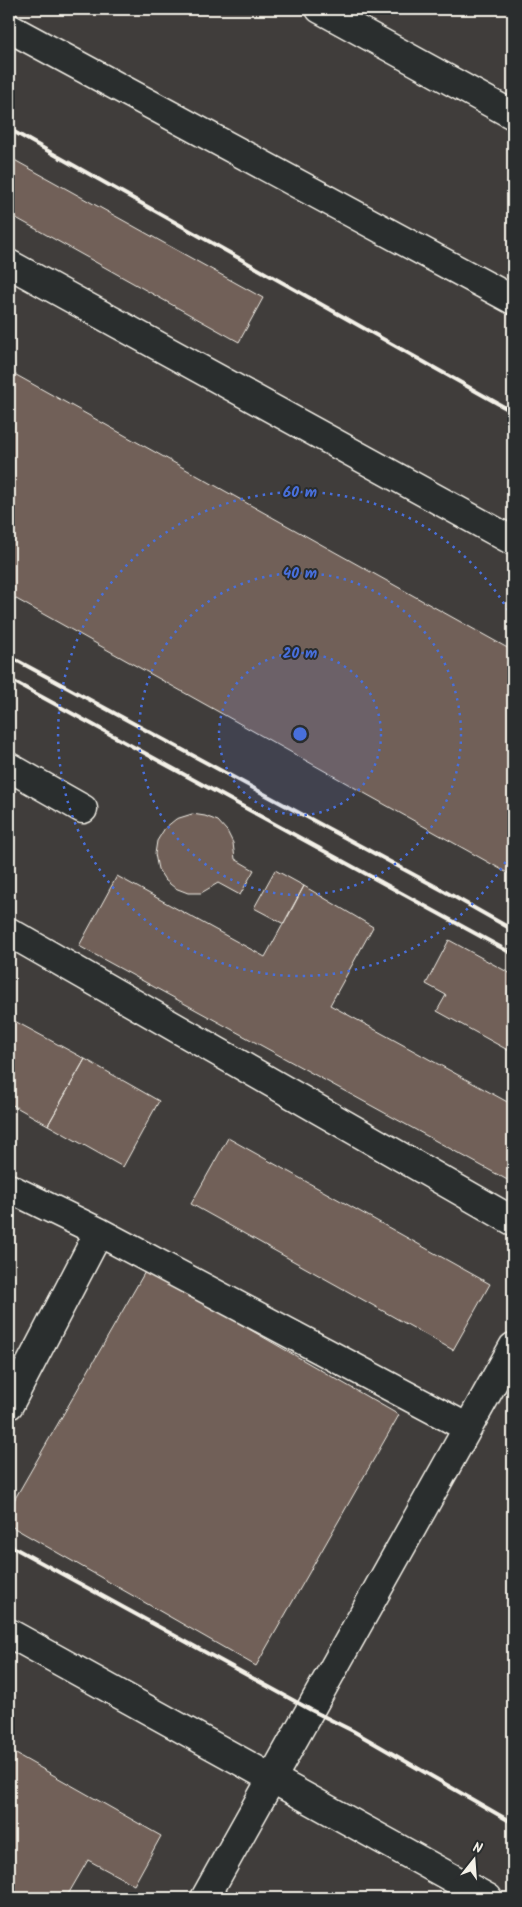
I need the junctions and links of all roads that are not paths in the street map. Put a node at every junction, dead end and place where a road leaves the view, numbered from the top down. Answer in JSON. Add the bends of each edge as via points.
{"nodes":[{"id":1,"x":320,"y":9,"type":"edge"},
{"id":2,"x":9,"y":28,"type":"edge"},
{"id":3,"x":513,"y":115,"type":"edge"},
{"id":4,"x":9,"y":264,"type":"edge"},
{"id":5,"x":513,"y":300,"type":"edge"},
{"id":6,"x":513,"y":541,"type":"edge"},
{"id":7,"x":9,"y":767,"type":"edge"},
{"id":8,"x":83,"y":809,"type":"dead end"},
{"id":9,"x":9,"y":932,"type":"edge"},
{"id":10,"x":9,"y":1188,"type":"edge"},
{"id":11,"x":513,"y":1221,"type":"edge"},
{"id":12,"x":99,"y":1232,"type":"junction"},
{"id":13,"x":513,"y":1347,"type":"edge"},
{"id":14,"x":9,"y":1405,"type":"edge"},
{"id":15,"x":468,"y":1428,"type":"junction"},
{"id":16,"x":9,"y":1633,"type":"edge"},
{"id":17,"x":272,"y":1779,"type":"junction"},
{"id":18,"x":205,"y":1898,"type":"edge"},
{"id":19,"x":488,"y":1898,"type":"edge"}],
"edges":[{"from":1,"to":3,"type":"lane"},
{"from":2,"to":5,"type":"lane"},
{"from":4,"to":6,"type":"lane"},
{"from":7,"to":8,"type":"lane"},
{"from":9,"to":11,"type":"lane"},
{"from":10,"to":12,"type":"lane"},
{"from":12,"to":14,"type":"lane"},
{"from":12,"to":15,"type":"lane"},
{"from":13,"to":15,"type":"lane"},
{"from":15,"to":17,"type":"lane"},
{"from":16,"to":17,"type":"lane"},
{"from":17,"to":18,"type":"lane"},
{"from":17,"to":19,"type":"lane"}]}
